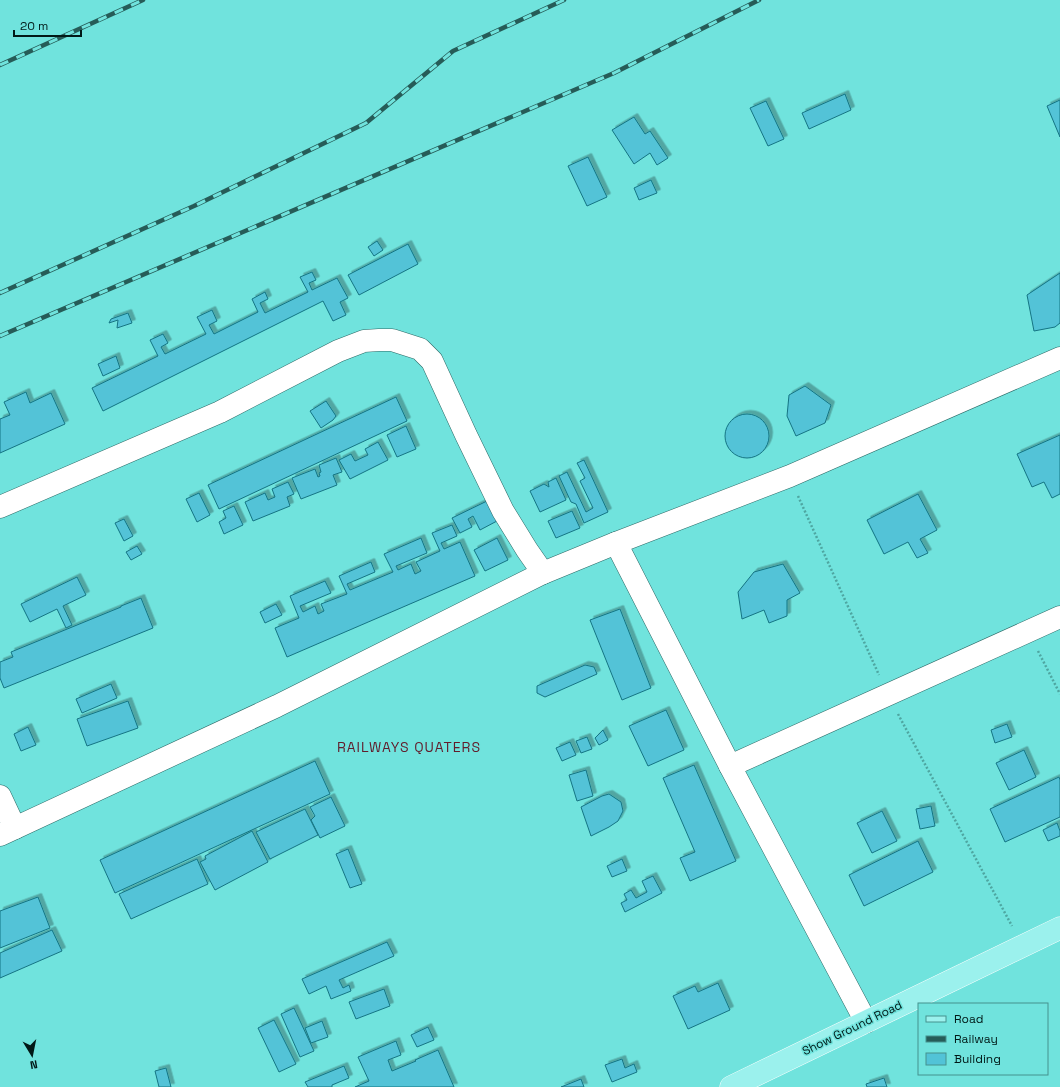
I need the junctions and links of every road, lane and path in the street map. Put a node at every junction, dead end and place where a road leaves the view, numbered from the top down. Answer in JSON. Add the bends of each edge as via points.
{"nodes":[{"id":1,"x":1060,"y":358,"type":"edge"},
{"id":2,"x":0,"y":507,"type":"edge"},
{"id":3,"x":616,"y":543,"type":"junction"},
{"id":4,"x":543,"y":573,"type":"junction"},
{"id":5,"x":1060,"y":617,"type":"edge"},
{"id":6,"x":1028,"y":631,"type":"junction"},
{"id":7,"x":1060,"y":694,"type":"edge"},
{"id":8,"x":730,"y":766,"type":"junction"},
{"id":9,"x":0,"y":796,"type":"edge"},
{"id":10,"x":8,"y":831,"type":"edge"},
{"id":11,"x":1060,"y":928,"type":"edge"},
{"id":12,"x":866,"y":1022,"type":"junction"},
{"id":13,"x":731,"y":1087,"type":"edge"}],
"edges":[{"from":1,"to":3,"type":"street","via":[[790,476]]},
{"from":2,"to":4,"type":"street","via":[[220,412],[338,351],[364,341],[392,340],[420,349],[432,361],[503,511]]},
{"from":3,"to":4,"type":"street"},
{"from":3,"to":8,"type":"street"},
{"from":4,"to":10,"type":"street","via":[[277,706]]},
{"from":5,"to":6,"type":"street"},
{"from":6,"to":7,"type":"path"},
{"from":6,"to":8,"type":"street"},
{"from":8,"to":12,"type":"street"},
{"from":9,"to":10,"type":"street"},
{"from":11,"to":12,"type":"main road","name":"Show Ground Road"},
{"from":12,"to":13,"type":"main road","name":"Show Ground Road"}]}
